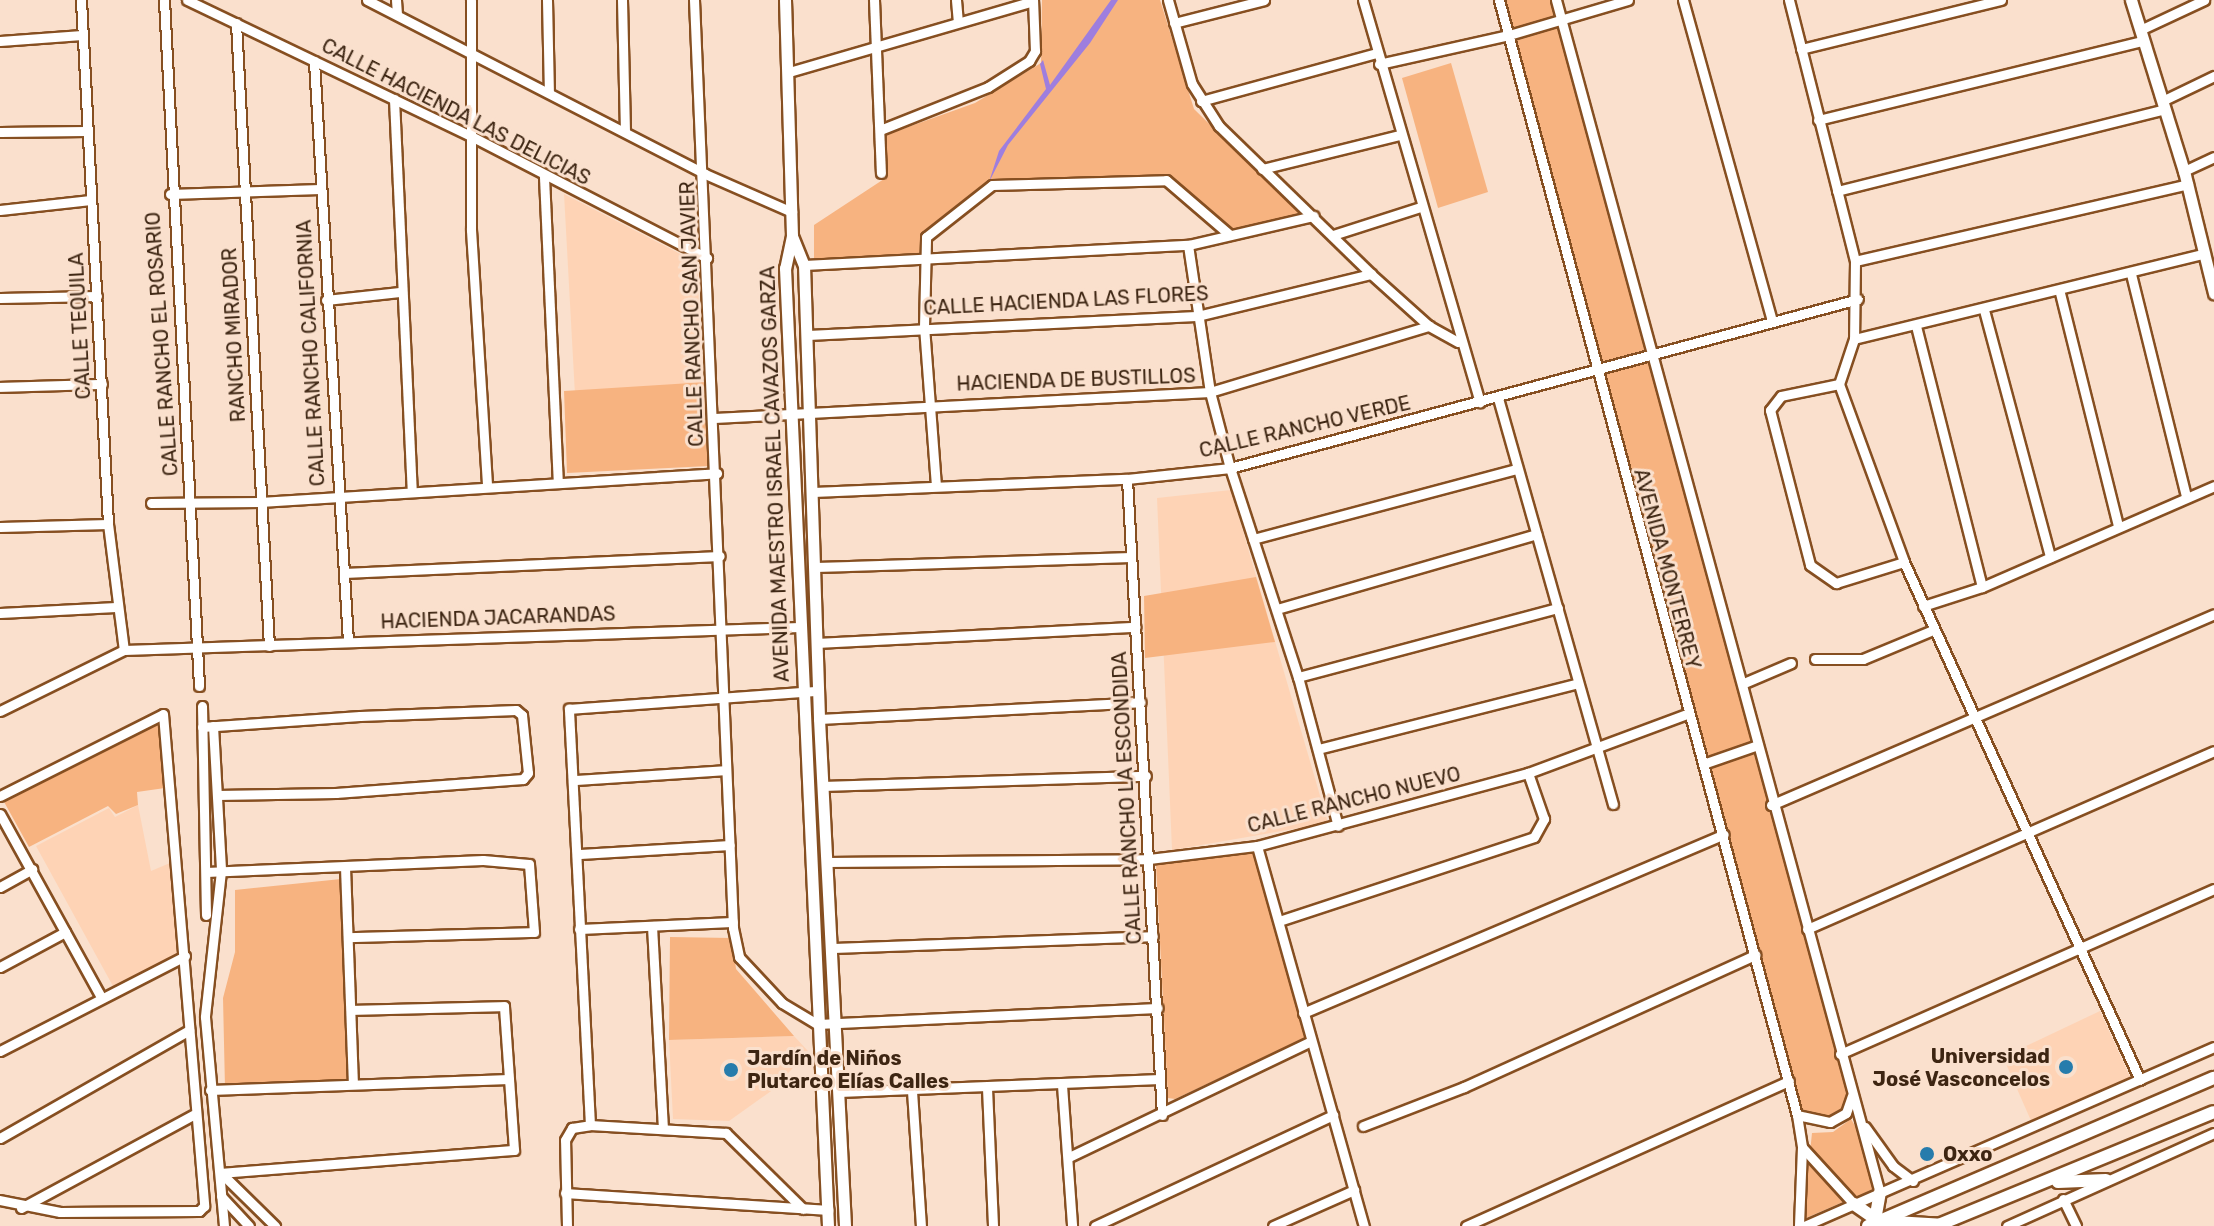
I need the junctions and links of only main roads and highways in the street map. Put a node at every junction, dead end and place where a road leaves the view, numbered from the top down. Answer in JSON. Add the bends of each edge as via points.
{"nodes":[{"id":1,"x":2214,"y":1078,"type":"edge"},
{"id":2,"x":2214,"y":1112,"type":"edge"},
{"id":3,"x":2106,"y":1180,"type":"road end"},
{"id":4,"x":2047,"y":1183,"type":"junction"},
{"id":5,"x":1880,"y":1193,"type":"road end"},
{"id":6,"x":1854,"y":1204,"type":"road end"},
{"id":7,"x":1873,"y":1224,"type":"edge"},
{"id":8,"x":1938,"y":1225,"type":"edge"},
{"id":9,"x":1956,"y":1226,"type":"edge"}],
"edges":[{"from":1,"to":7,"type":"main road"},
{"from":2,"to":4,"type":"main road"},
{"from":3,"to":4,"type":"main road"},
{"from":4,"to":8,"type":"main road"},
{"from":5,"to":7,"type":"main road"},
{"from":6,"to":7,"type":"main road"},
{"from":7,"to":8,"type":"main road"},
{"from":8,"to":9,"type":"main road"}]}
